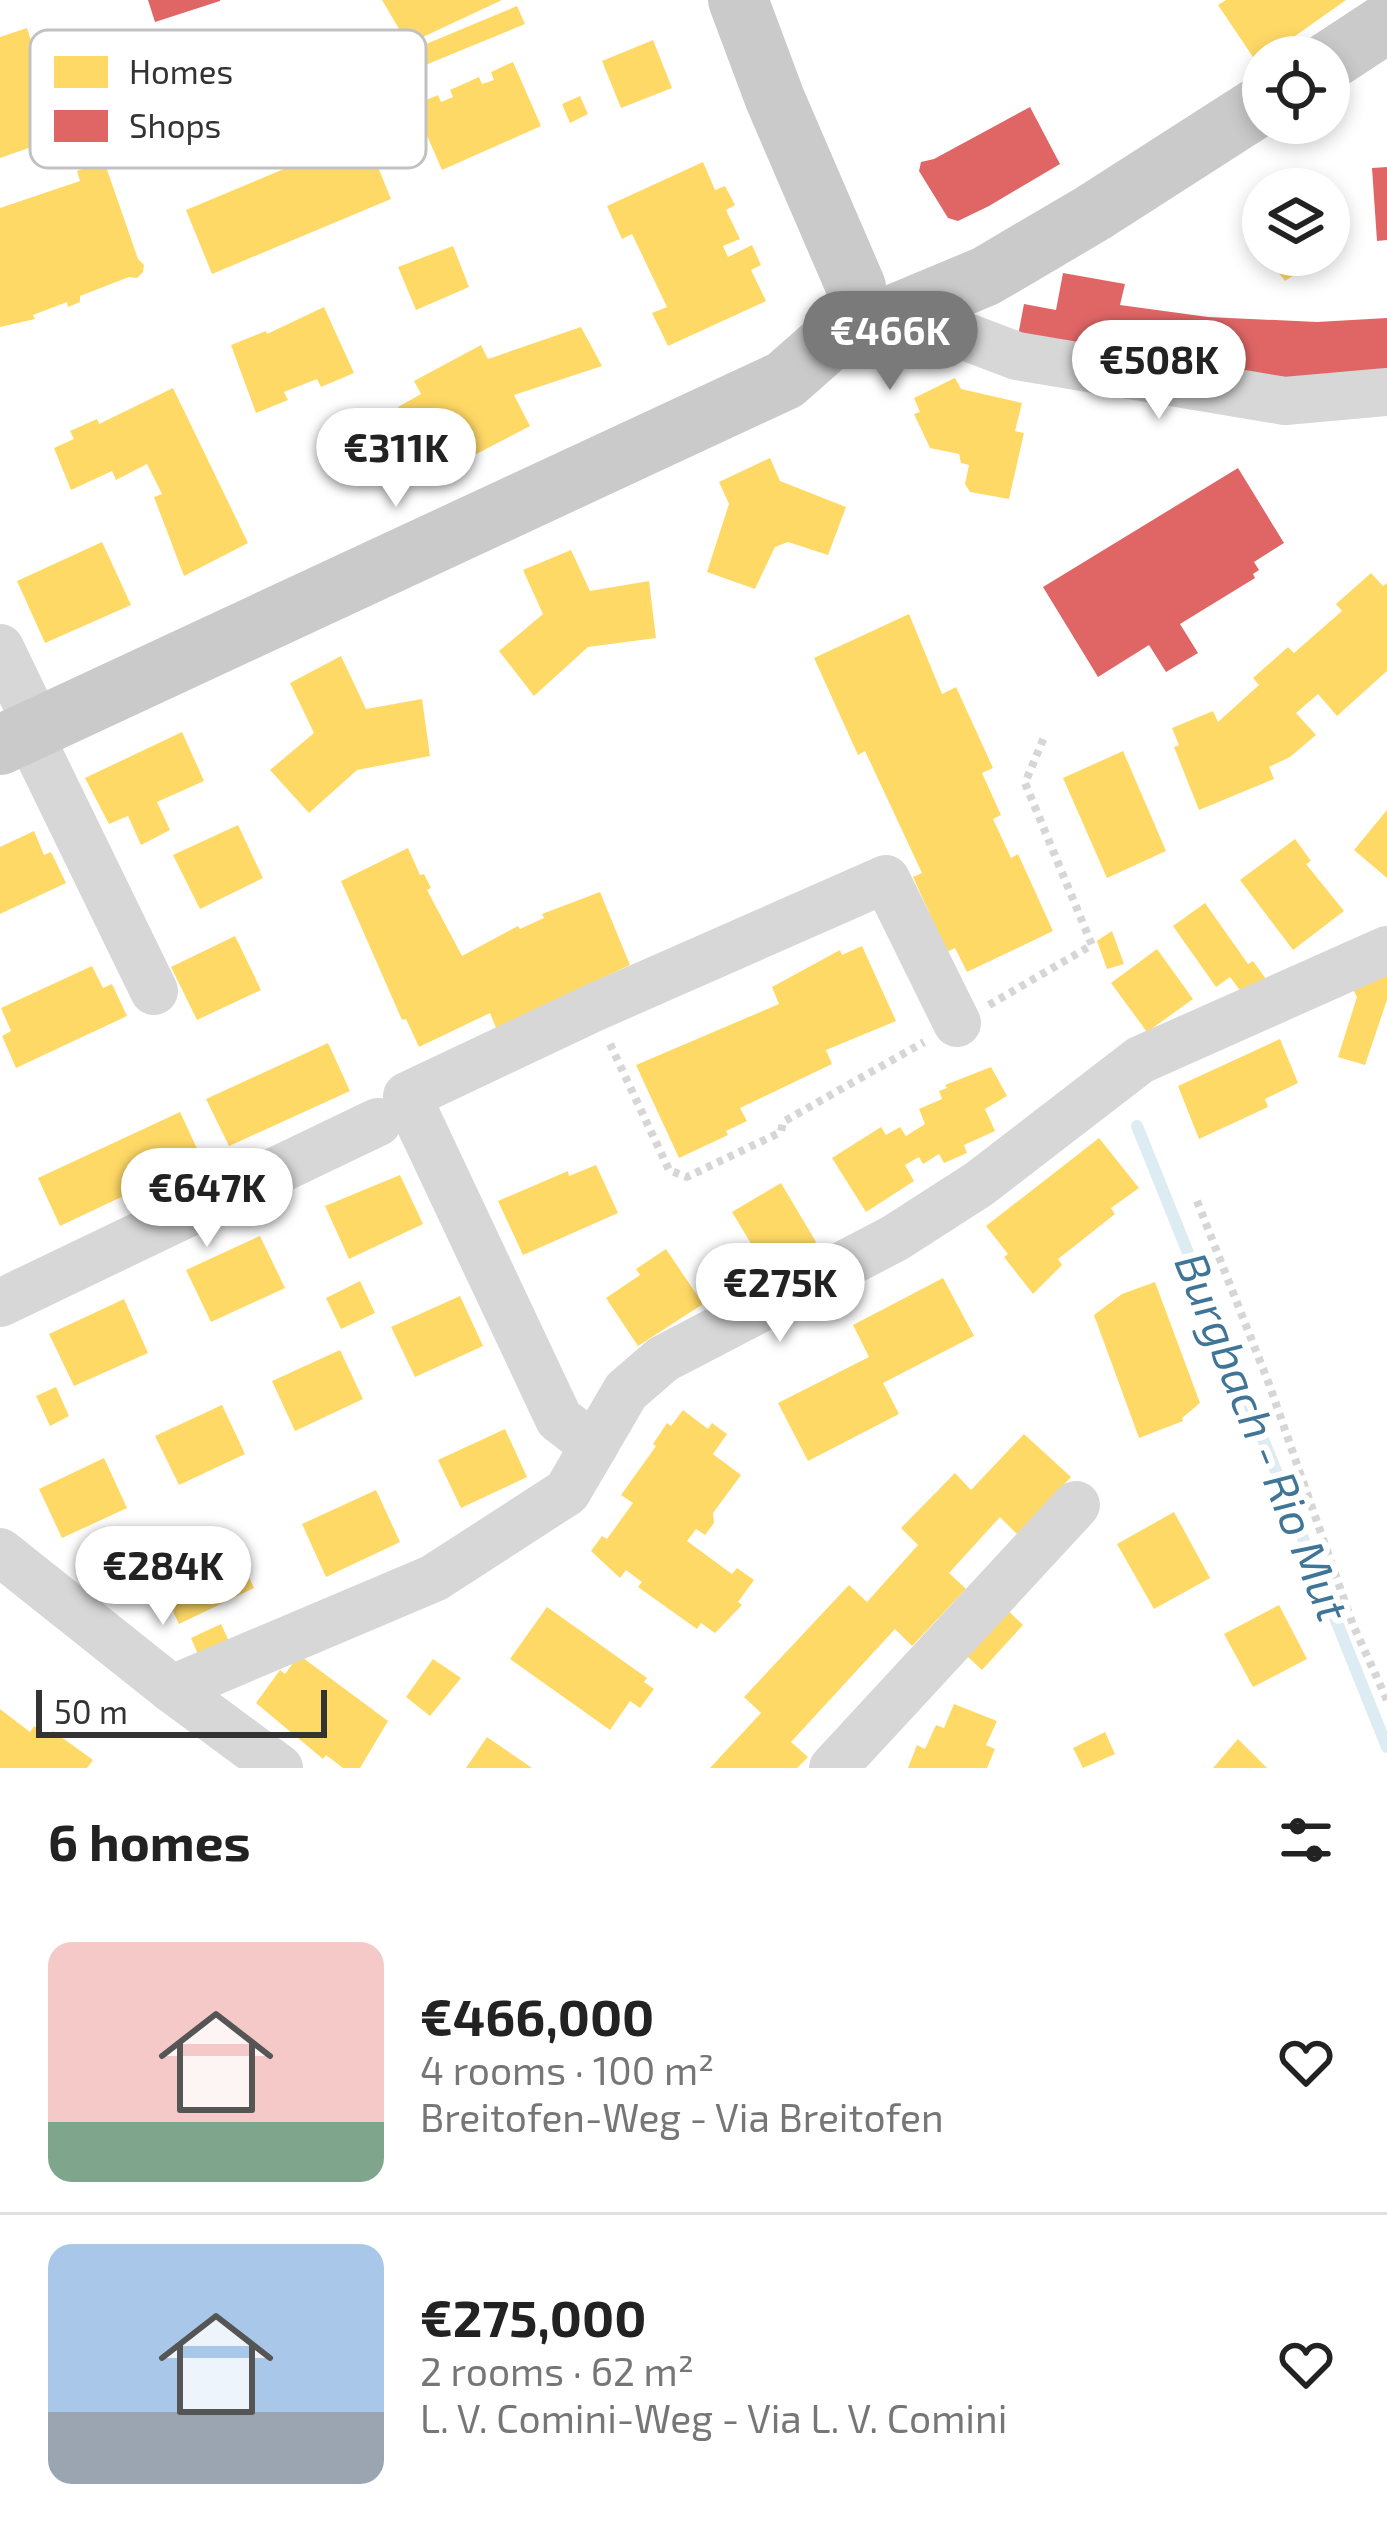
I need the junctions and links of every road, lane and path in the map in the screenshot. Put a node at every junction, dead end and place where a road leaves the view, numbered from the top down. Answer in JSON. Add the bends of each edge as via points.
{"nodes":[{"id":1,"x":738,"y":0,"type":"edge"},
{"id":2,"x":1387,"y":23,"type":"edge"},
{"id":3,"x":1350,"y":47,"type":"edge"},
{"id":4,"x":1242,"y":117,"type":"edge"},
{"id":5,"x":870,"y":316,"type":"junction"},
{"id":6,"x":1387,"y":392,"type":"edge"},
{"id":7,"x":0,"y":647,"type":"edge"},
{"id":8,"x":22,"y":735,"type":"edge"},
{"id":9,"x":1045,"y":735,"type":"dead end"},
{"id":10,"x":1387,"y":950,"type":"edge"},
{"id":11,"x":154,"y":992,"type":"dead end"},
{"id":12,"x":593,"y":1008,"type":"junction"},
{"id":13,"x":957,"y":1023,"type":"junction"},
{"id":14,"x":379,"y":1122,"type":"dead end"},
{"id":15,"x":1197,"y":1202,"type":"dead end"},
{"id":16,"x":0,"y":1303,"type":"edge"},
{"id":17,"x":594,"y":1446,"type":"junction"},
{"id":18,"x":1076,"y":1505,"type":"dead end"},
{"id":19,"x":0,"y":1552,"type":"edge"},
{"id":20,"x":172,"y":1689,"type":"junction"},
{"id":21,"x":1387,"y":1700,"type":"edge"},
{"id":22,"x":279,"y":1768,"type":"edge"},
{"id":23,"x":833,"y":1768,"type":"edge"}],
"edges":[{"from":1,"to":5,"type":"main road"},
{"from":2,"to":3,"type":"main road"},
{"from":4,"to":5,"type":"main road","via":[[1004,265]]},
{"from":5,"to":6,"type":"street","via":[[943,328],[1017,356],[1285,401]]},
{"from":5,"to":8,"type":"main road","via":[[784,380]]},
{"from":7,"to":8,"type":"street"},
{"from":8,"to":11,"type":"street"},
{"from":9,"to":13,"type":"path","via":[[1025,784],[1092,945]]},
{"from":10,"to":17,"type":"street","via":[[1141,1060],[896,1238],[663,1359],[626,1391]]},
{"from":12,"to":13,"type":"street","via":[[886,879]]},
{"from":12,"to":13,"type":"path","via":[[669,1170],[687,1177],[781,1132],[784,1122]]},
{"from":12,"to":17,"type":"street","via":[[407,1096],[559,1419]]},
{"from":14,"to":16,"type":"street"},
{"from":15,"to":21,"type":"path"},
{"from":17,"to":20,"type":"street","via":[[567,1492],[434,1578]]},
{"from":18,"to":23,"type":"street"},
{"from":19,"to":20,"type":"street"},
{"from":20,"to":22,"type":"street"}]}
